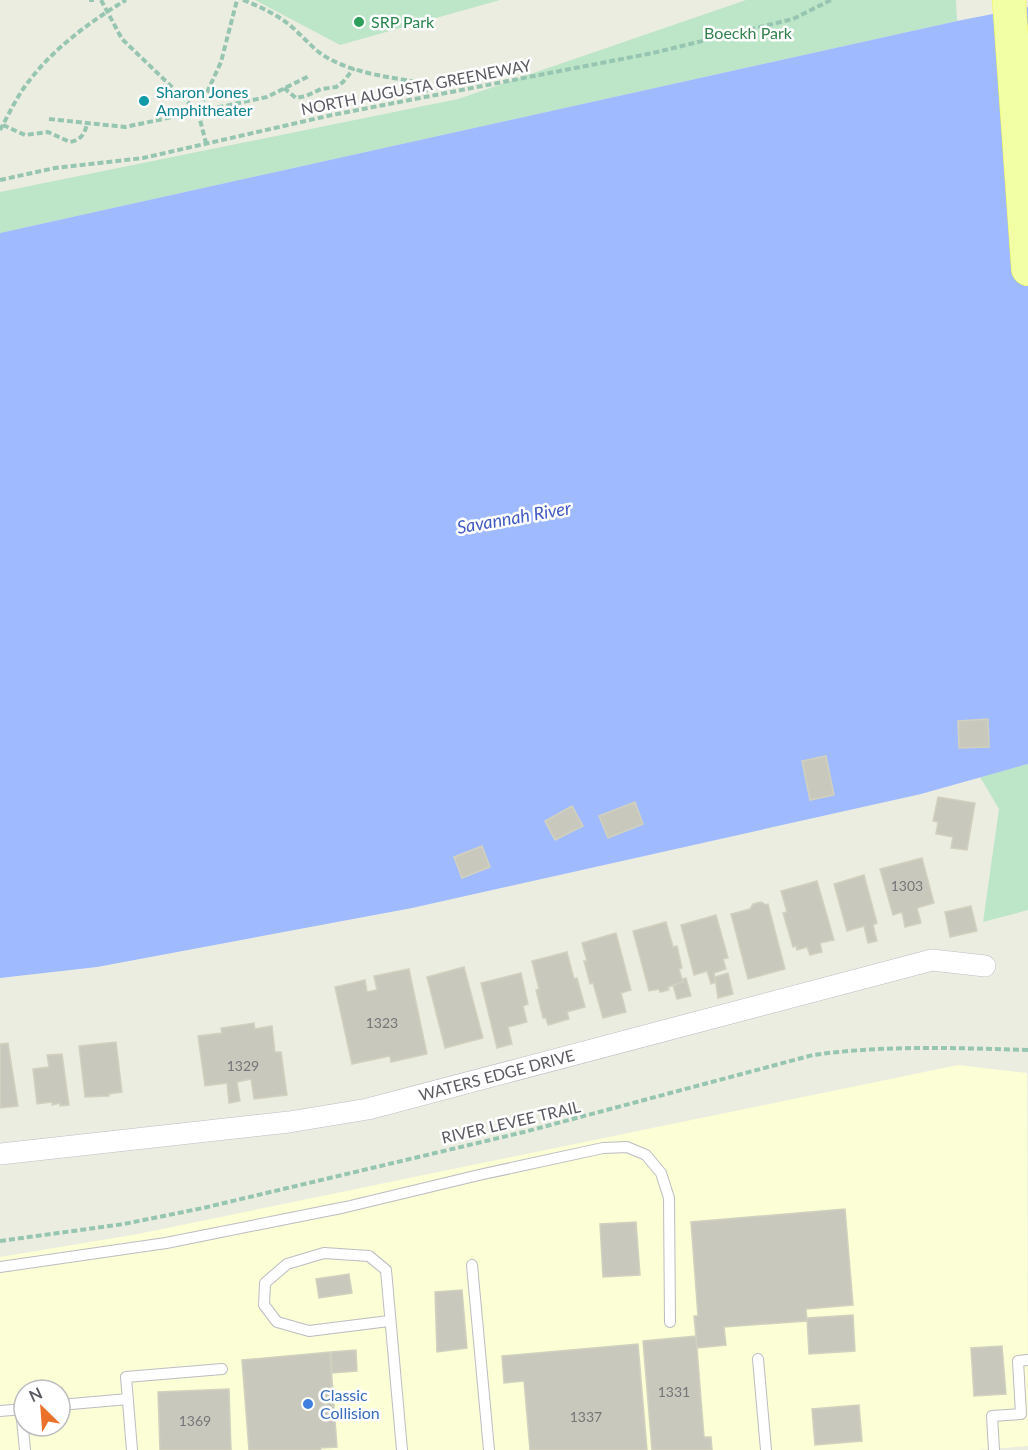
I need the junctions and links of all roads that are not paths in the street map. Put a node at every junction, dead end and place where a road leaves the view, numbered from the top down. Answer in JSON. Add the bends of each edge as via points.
{"nodes":[{"id":1,"x":1009,"y":0,"type":"edge"},
{"id":2,"x":1028,"y":269,"type":"edge"},
{"id":3,"x":985,"y":966,"type":"dead end"},
{"id":4,"x":0,"y":1155,"type":"edge"},
{"id":5,"x":472,"y":1265,"type":"dead end"},
{"id":6,"x":0,"y":1267,"type":"edge"},
{"id":7,"x":389,"y":1321,"type":"junction"},
{"id":8,"x":670,"y":1322,"type":"dead end"},
{"id":9,"x":758,"y":1359,"type":"dead end"},
{"id":10,"x":1028,"y":1360,"type":"edge"},
{"id":11,"x":222,"y":1369,"type":"dead end"},
{"id":12,"x":128,"y":1399,"type":"junction"},
{"id":13,"x":72,"y":1404,"type":"edge"},
{"id":14,"x":132,"y":1450,"type":"edge"},
{"id":15,"x":402,"y":1450,"type":"edge"},
{"id":16,"x":489,"y":1450,"type":"edge"},
{"id":17,"x":766,"y":1450,"type":"edge"},
{"id":18,"x":994,"y":1450,"type":"edge"}],
"edges":[{"from":1,"to":2,"type":"main road"},
{"from":3,"to":4,"type":"street","name":"WATERS EDGE DRIVE","via":[[932,960],[368,1109],[289,1122]]},
{"from":5,"to":16,"type":"lane"},
{"from":6,"to":8,"type":"lane","via":[[188,1239],[603,1148],[627,1147],[646,1155],[654,1164],[669,1198]]},
{"from":7,"to":7,"type":"lane","via":[[386,1270],[369,1256],[324,1253],[287,1264],[265,1283],[264,1305],[277,1322],[309,1331]]},
{"from":7,"to":15,"type":"lane"},
{"from":9,"to":17,"type":"lane"},
{"from":10,"to":18,"type":"lane","via":[[1017,1361],[1021,1414],[992,1416]]},
{"from":11,"to":12,"type":"lane","via":[[126,1377]]},
{"from":12,"to":13,"type":"lane"},
{"from":12,"to":14,"type":"lane"}]}
